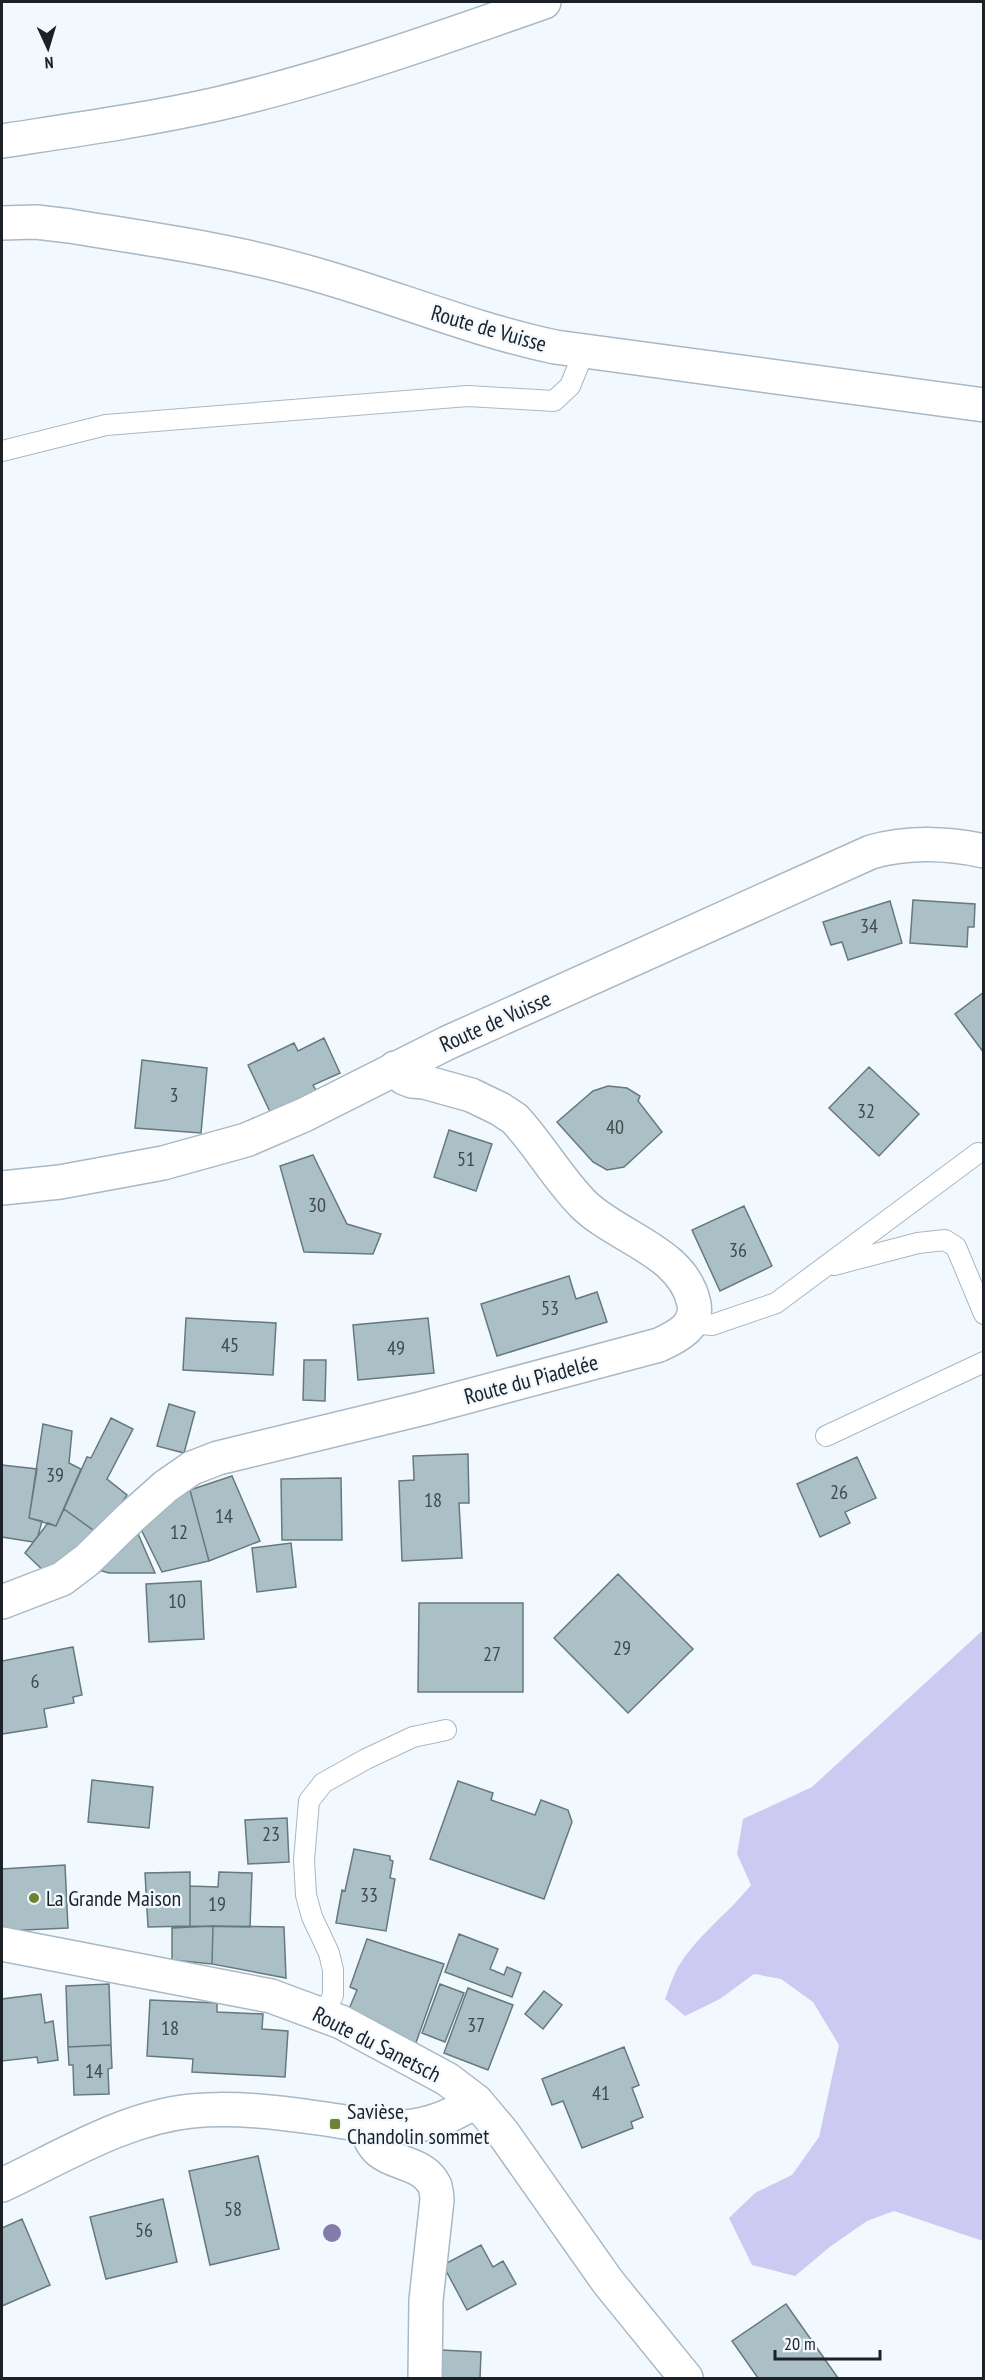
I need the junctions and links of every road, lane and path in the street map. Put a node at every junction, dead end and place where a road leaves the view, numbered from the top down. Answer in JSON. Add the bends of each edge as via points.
{"nodes":[{"id":1,"x":544,"y":2,"type":"edge"},
{"id":2,"x":2,"y":141,"type":"edge"},
{"id":3,"x":2,"y":223,"type":"edge"},
{"id":4,"x":584,"y":352,"type":"junction"},
{"id":5,"x":984,"y":405,"type":"edge"},
{"id":6,"x":2,"y":451,"type":"edge"},
{"id":7,"x":984,"y":851,"type":"edge"},
{"id":8,"x":395,"y":1068,"type":"junction"},
{"id":9,"x":978,"y":1153,"type":"dead end"},
{"id":10,"x":2,"y":1188,"type":"edge"},
{"id":11,"x":825,"y":1267,"type":"junction"},
{"id":12,"x":984,"y":1314,"type":"edge"},
{"id":13,"x":691,"y":1323,"type":"junction"},
{"id":14,"x":984,"y":1362,"type":"edge"},
{"id":15,"x":826,"y":1436,"type":"dead end"},
{"id":16,"x":2,"y":1602,"type":"edge"},
{"id":17,"x":446,"y":1730,"type":"dead end"},
{"id":18,"x":2,"y":1944,"type":"edge"},
{"id":19,"x":324,"y":2016,"type":"junction"},
{"id":20,"x":476,"y":2101,"type":"junction"},
{"id":21,"x":367,"y":2125,"type":"junction"},
{"id":22,"x":2,"y":2185,"type":"edge"},
{"id":23,"x":425,"y":2379,"type":"edge"},
{"id":24,"x":686,"y":2379,"type":"edge"}],
"edges":[{"from":1,"to":2,"type":"street","via":[[350,66],[220,103]]},
{"from":3,"to":4,"type":"street","name":"Route de Vuisse","via":[[70,226],[284,266],[496,333]]},
{"from":4,"to":5,"type":"street","name":"Route de Vuisse"},
{"from":4,"to":6,"type":"lane","via":[[570,386],[554,401],[468,396],[105,424]]},
{"from":7,"to":8,"type":"street","name":"Route de Vuisse","via":[[897,845],[860,856]]},
{"from":8,"to":10,"type":"street","name":"Route de Vuisse","via":[[246,1140],[163,1163]]},
{"from":8,"to":13,"type":"street","via":[[411,1081],[471,1095],[514,1119],[586,1206],[682,1276],[691,1290],[695,1310]]},
{"from":9,"to":11,"type":"lane"},
{"from":11,"to":12,"type":"lane","via":[[945,1240],[956,1247]]},
{"from":11,"to":13,"type":"lane","via":[[776,1303],[712,1325]]},
{"from":13,"to":16,"type":"street","name":"Route du Piadelée","via":[[681,1335],[659,1345],[218,1458],[192,1468],[166,1486],[62,1579]]},
{"from":14,"to":15,"type":"lane"},
{"from":17,"to":19,"type":"lane","via":[[414,1737],[366,1759],[323,1784],[309,1801],[304,1860],[306,1895],[333,1970],[333,1995]]},
{"from":18,"to":19,"type":"street","name":"Route du Sanetsch","via":[[272,1996]]},
{"from":19,"to":20,"type":"street","name":"Route du Sanetsch","via":[[447,2079]]},
{"from":20,"to":21,"type":"street","via":[[448,2117],[414,2126]]},
{"from":20,"to":24,"type":"street","name":"Route du Sanetsch","via":[[525,2163],[608,2282]]},
{"from":21,"to":22,"type":"street","via":[[261,2111],[190,2111],[134,2125]]},
{"from":21,"to":23,"type":"street","via":[[377,2151],[423,2172],[435,2186],[437,2200],[426,2300]]}]}
